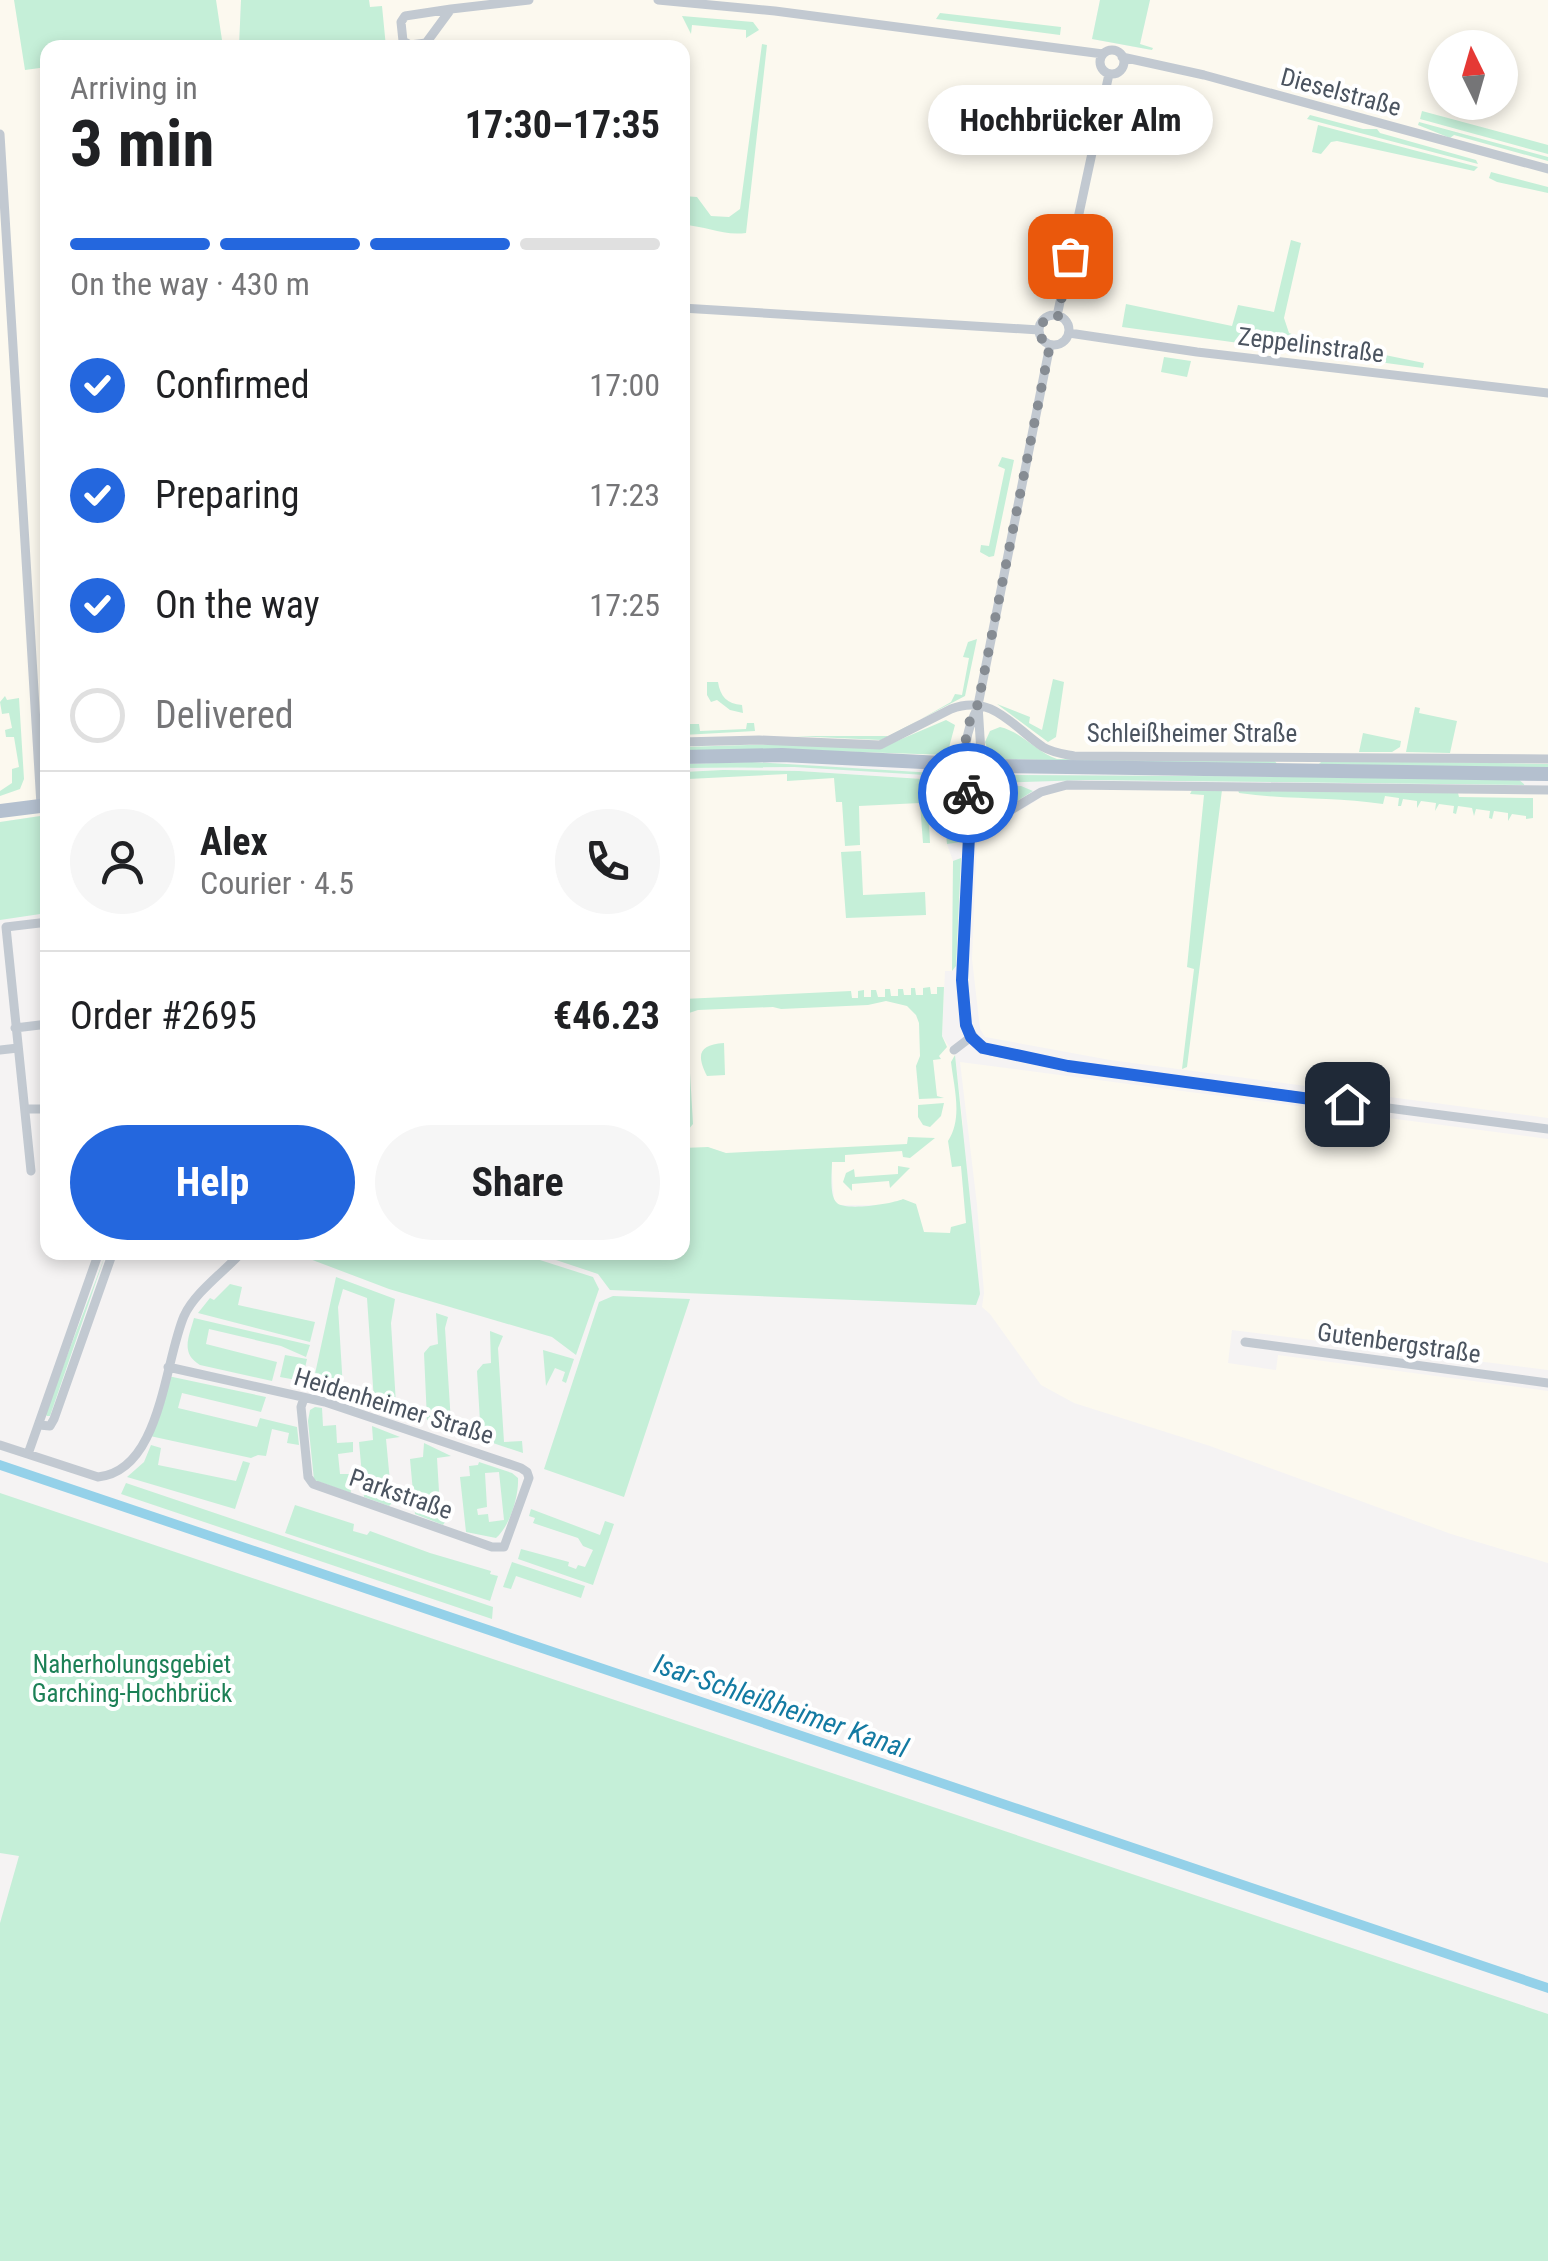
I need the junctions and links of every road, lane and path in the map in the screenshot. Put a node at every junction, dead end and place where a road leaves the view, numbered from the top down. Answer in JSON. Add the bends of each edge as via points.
{"nodes":[{"id":1,"x":529,"y":0,"type":"edge"},
{"id":2,"x":658,"y":0,"type":"edge"},
{"id":3,"x":451,"y":10,"type":"junction"},
{"id":4,"x":403,"y":40,"type":"edge"},
{"id":5,"x":428,"y":40,"type":"edge"},
{"id":6,"x":1103,"y":54,"type":"junction"},
{"id":7,"x":1122,"y":57,"type":"junction"},
{"id":8,"x":1109,"y":74,"type":"junction"},
{"id":9,"x":0,"y":134,"type":"edge"},
{"id":10,"x":1548,"y":169,"type":"edge"},
{"id":11,"x":690,"y":308,"type":"edge"},
{"id":12,"x":1058,"y":316,"type":"junction"},
{"id":13,"x":1039,"y":330,"type":"junction"},
{"id":14,"x":1069,"y":333,"type":"junction"},
{"id":15,"x":1050,"y":345,"type":"junction"},
{"id":16,"x":1548,"y":393,"type":"edge"},
{"id":17,"x":40,"y":697,"type":"edge"},
{"id":18,"x":978,"y":704,"type":"junction"},
{"id":19,"x":690,"y":742,"type":"edge"},
{"id":20,"x":690,"y":757,"type":"edge"},
{"id":21,"x":1548,"y":759,"type":"edge"},
{"id":22,"x":965,"y":764,"type":"junction"},
{"id":23,"x":981,"y":765,"type":"junction"},
{"id":24,"x":1548,"y":774,"type":"edge"},
{"id":25,"x":1548,"y":790,"type":"edge"},
{"id":26,"x":981,"y":801,"type":"junction"},
{"id":27,"x":40,"y":806,"type":"edge"},
{"id":28,"x":0,"y":812,"type":"edge"},
{"id":29,"x":1002,"y":815,"type":"junction"},
{"id":30,"x":973,"y":822,"type":"junction"},
{"id":31,"x":40,"y":923,"type":"edge"},
{"id":32,"x":4,"y":958,"type":"edge"},
{"id":33,"x":40,"y":1025,"type":"edge"},
{"id":34,"x":15,"y":1028,"type":"junction"},
{"id":35,"x":971,"y":1037,"type":"junction"},
{"id":36,"x":18,"y":1048,"type":"junction"},
{"id":37,"x":0,"y":1050,"type":"edge"},
{"id":38,"x":954,"y":1050,"type":"dead end"},
{"id":39,"x":26,"y":1108,"type":"junction"},
{"id":40,"x":40,"y":1109,"type":"edge"},
{"id":41,"x":1548,"y":1130,"type":"edge"},
{"id":42,"x":31,"y":1171,"type":"dead end"},
{"id":43,"x":96,"y":1260,"type":"edge"},
{"id":44,"x":111,"y":1260,"type":"edge"},
{"id":45,"x":235,"y":1260,"type":"edge"},
{"id":46,"x":1245,"y":1342,"type":"dead end"},
{"id":47,"x":168,"y":1367,"type":"junction"},
{"id":48,"x":1548,"y":1383,"type":"edge"},
{"id":49,"x":304,"y":1398,"type":"junction"},
{"id":50,"x":39,"y":1425,"type":"junction"},
{"id":51,"x":0,"y":1445,"type":"edge"},
{"id":52,"x":28,"y":1454,"type":"junction"},
{"id":53,"x":504,"y":1547,"type":"joint"}],
"edges":[{"from":1,"to":3,"type":"street"},
{"from":2,"to":6,"type":"street"},
{"from":3,"to":4,"type":"street","via":[[405,16]]},
{"from":3,"to":5,"type":"street"},
{"from":6,"to":7,"type":"street","via":[[1113,50]]},
{"from":6,"to":8,"type":"street","via":[[1101,67]]},
{"from":7,"to":8,"type":"street","via":[[1120,71]]},
{"from":7,"to":10,"type":"street","name":"Dieselstraße"},
{"from":8,"to":12,"type":"street"},
{"from":9,"to":17,"type":"street"},
{"from":11,"to":13,"type":"street"},
{"from":12,"to":13,"type":"street","via":[[1045,318]]},
{"from":12,"to":14,"type":"street"},
{"from":13,"to":15,"type":"street"},
{"from":14,"to":15,"type":"street"},
{"from":14,"to":16,"type":"street","name":"Zeppelinstraße"},
{"from":15,"to":18,"type":"street"},
{"from":18,"to":19,"type":"street","via":[[951,708],[880,745]]},
{"from":18,"to":21,"type":"street","name":"Schleißheimer Straße","via":[[996,709],[1043,747],[1074,756]]},
{"from":18,"to":22,"type":"street","via":[[967,728]]},
{"from":18,"to":23,"type":"street"},
{"from":20,"to":22,"type":"main road","name":"Schleißheimer Straße"},
{"from":22,"to":23,"type":"main road","name":"Schleißheimer Straße"},
{"from":22,"to":30,"type":"street"},
{"from":23,"to":24,"type":"main road","name":"Schleißheimer Straße"},
{"from":23,"to":26,"type":"street"},
{"from":25,"to":29,"type":"street","name":"Schleißheimer Straße","via":[[1068,785]]},
{"from":26,"to":29,"type":"street"},
{"from":26,"to":30,"type":"street"},
{"from":27,"to":28,"type":"main road"},
{"from":29,"to":30,"type":"street","name":"Schleißheimer Straße"},
{"from":30,"to":35,"type":"street","via":[[962,980]]},
{"from":31,"to":32,"type":"street","via":[[6,927]]},
{"from":32,"to":34,"type":"street"},
{"from":33,"to":34,"type":"street"},
{"from":34,"to":36,"type":"street"},
{"from":35,"to":38,"type":"street"},
{"from":35,"to":41,"type":"street","via":[[991,1051],[1068,1066]]},
{"from":36,"to":37,"type":"street"},
{"from":36,"to":39,"type":"street"},
{"from":39,"to":40,"type":"street"},
{"from":39,"to":42,"type":"street"},
{"from":43,"to":50,"type":"street"},
{"from":44,"to":50,"type":"street","via":[[54,1419],[50,1426]]},
{"from":45,"to":47,"type":"street","via":[[185,1314]]},
{"from":46,"to":48,"type":"street","name":"Gutenbergstraße"},
{"from":47,"to":49,"type":"street","name":"Heidenheimer Straße"},
{"from":47,"to":52,"type":"street","via":[[148,1436],[133,1462],[119,1471],[98,1478]]},
{"from":49,"to":53,"type":"street","name":"Parkstraße","via":[[313,1484]]},
{"from":49,"to":53,"type":"street","name":"Heidenheimer Straße","via":[[528,1472]]},
{"from":50,"to":52,"type":"street"},
{"from":51,"to":52,"type":"street"}]}
